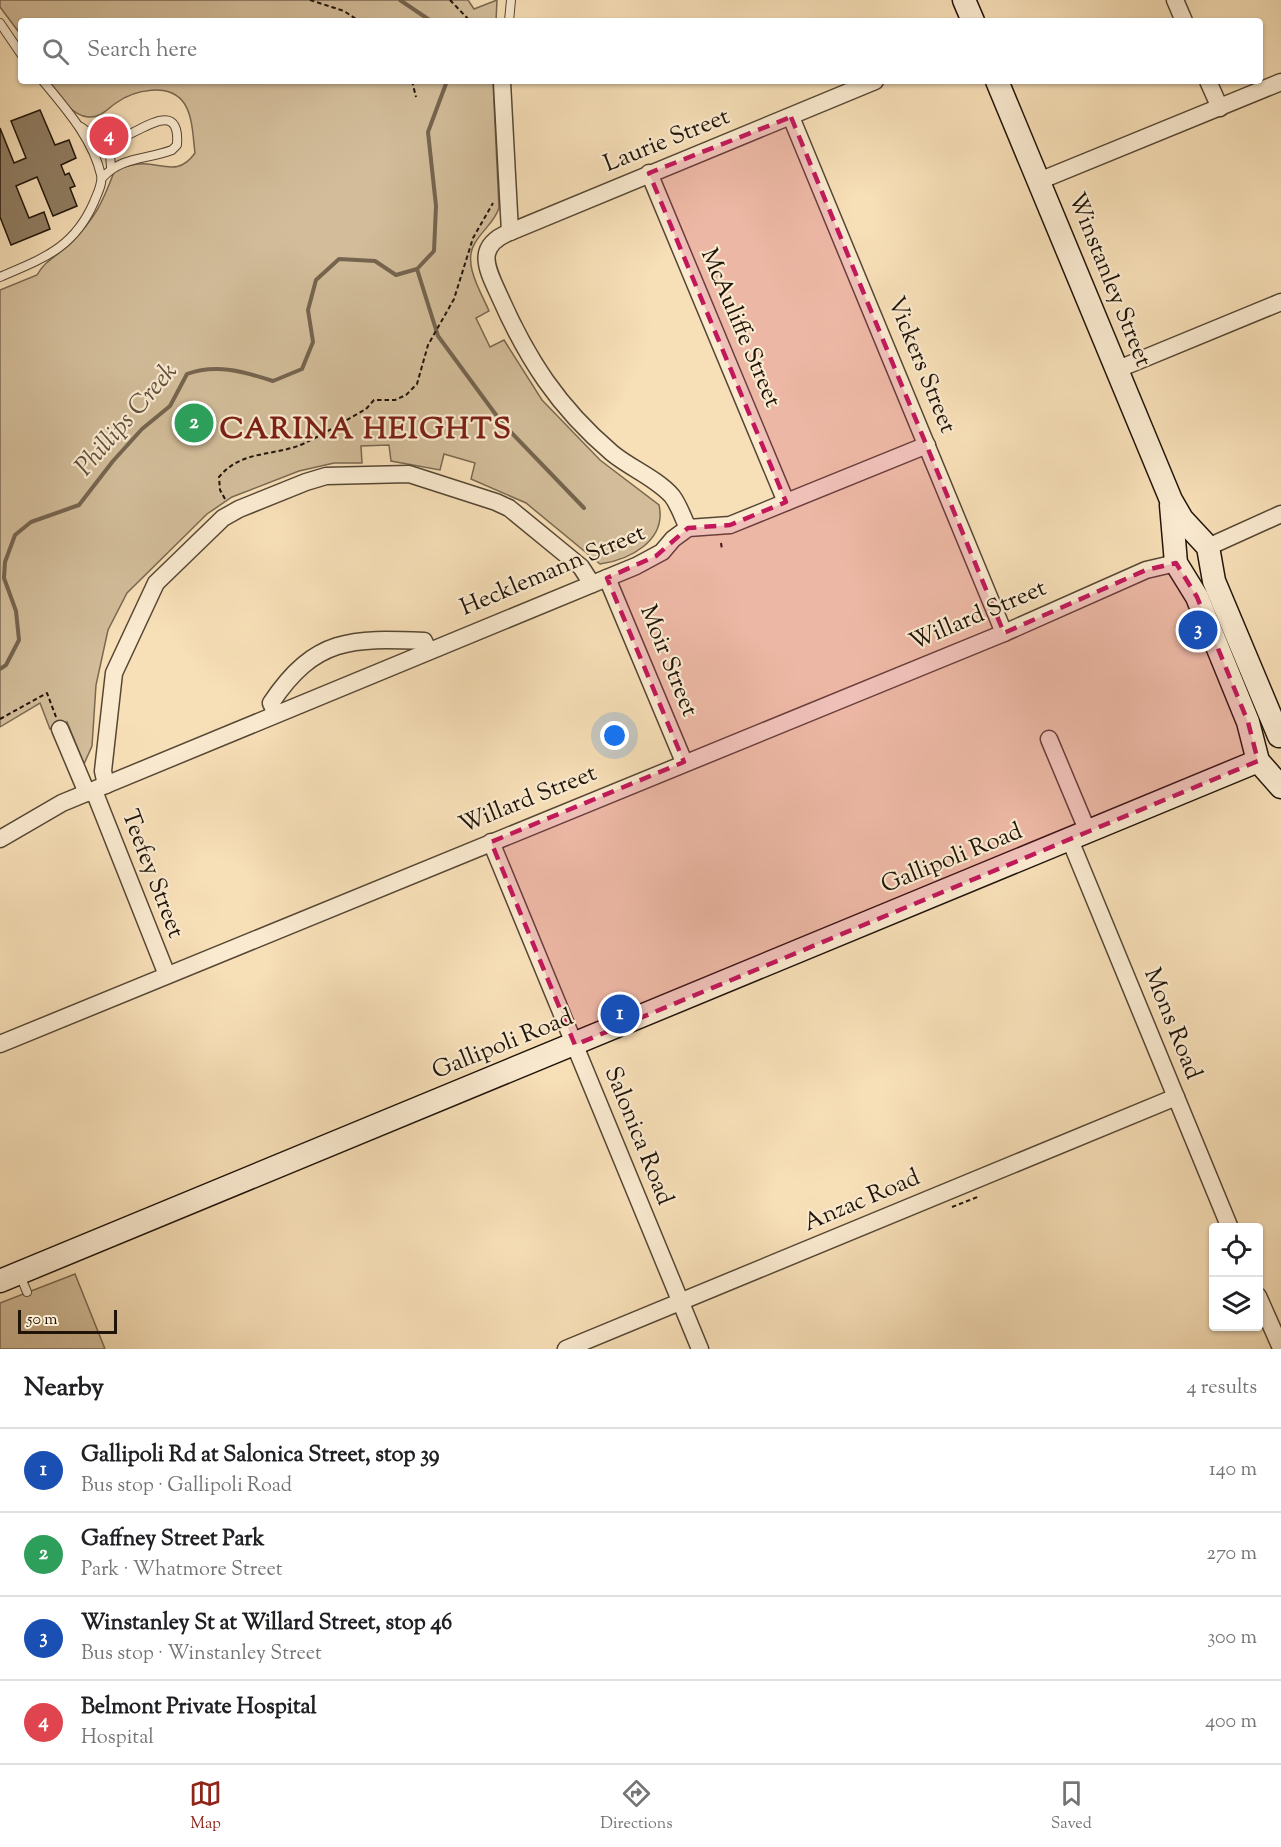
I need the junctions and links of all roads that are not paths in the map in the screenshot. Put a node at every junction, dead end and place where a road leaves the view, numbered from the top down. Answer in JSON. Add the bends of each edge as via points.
{"nodes":[{"id":1,"x":511,"y":0,"type":"edge"},
{"id":2,"x":964,"y":0,"type":"edge"},
{"id":3,"x":1175,"y":0,"type":"edge"},
{"id":4,"x":509,"y":18,"type":"edge"},
{"id":5,"x":972,"y":18,"type":"edge"},
{"id":6,"x":1183,"y":18,"type":"edge"},
{"id":7,"x":0,"y":23,"type":"edge"},
{"id":8,"x":18,"y":50,"type":"edge"},
{"id":9,"x":1281,"y":82,"type":"edge"},
{"id":10,"x":45,"y":84,"type":"edge"},
{"id":11,"x":502,"y":84,"type":"edge"},
{"id":12,"x":868,"y":84,"type":"edge"},
{"id":13,"x":998,"y":84,"type":"edge"},
{"id":14,"x":1209,"y":84,"type":"edge"},
{"id":15,"x":1220,"y":108,"type":"junction"},
{"id":16,"x":791,"y":117,"type":"junction"},
{"id":17,"x":76,"y":123,"type":"junction"},
{"id":18,"x":104,"y":144,"type":"junction"},
{"id":19,"x":111,"y":167,"type":"junction"},
{"id":20,"x":649,"y":173,"type":"junction"},
{"id":21,"x":102,"y":178,"type":"junction"},
{"id":22,"x":1039,"y":181,"type":"junction"},
{"id":23,"x":510,"y":232,"type":"junction"},
{"id":24,"x":0,"y":277,"type":"edge"},
{"id":25,"x":1281,"y":302,"type":"edge"},
{"id":26,"x":1116,"y":370,"type":"junction"},
{"id":27,"x":927,"y":445,"type":"junction"},
{"id":28,"x":1171,"y":500,"type":"junction"},
{"id":29,"x":786,"y":502,"type":"junction"},
{"id":30,"x":1281,"y":514,"type":"edge"},
{"id":31,"x":688,"y":528,"type":"junction"},
{"id":32,"x":1206,"y":549,"type":"junction"},
{"id":33,"x":1178,"y":562,"type":"junction"},
{"id":34,"x":600,"y":581,"type":"junction"},
{"id":35,"x":1004,"y":633,"type":"junction"},
{"id":36,"x":428,"y":650,"type":"junction"},
{"id":37,"x":276,"y":714,"type":"junction"},
{"id":38,"x":60,"y":729,"type":"road end"},
{"id":39,"x":1280,"y":736,"type":"edge"},
{"id":40,"x":1049,"y":739,"type":"dead end"},
{"id":41,"x":684,"y":762,"type":"junction"},
{"id":42,"x":1265,"y":762,"type":"edge"},
{"id":43,"x":1281,"y":787,"type":"edge"},
{"id":44,"x":96,"y":790,"type":"junction"},
{"id":45,"x":1079,"y":836,"type":"junction"},
{"id":46,"x":0,"y":839,"type":"edge"},
{"id":47,"x":491,"y":842,"type":"junction"},
{"id":48,"x":166,"y":975,"type":"junction"},
{"id":49,"x":0,"y":1044,"type":"edge"},
{"id":50,"x":575,"y":1044,"type":"junction"},
{"id":51,"x":1176,"y":1096,"type":"junction"},
{"id":52,"x":1228,"y":1223,"type":"edge"},
{"id":53,"x":16,"y":1282,"type":"edge"},
{"id":54,"x":681,"y":1302,"type":"junction"},
{"id":55,"x":1263,"y":1307,"type":"edge"},
{"id":56,"x":1281,"y":1348,"type":"edge"},
{"id":57,"x":566,"y":1349,"type":"edge"},
{"id":58,"x":700,"y":1349,"type":"edge"}],
"edges":[{"from":1,"to":4,"type":"lane"},
{"from":2,"to":5,"type":"street"},
{"from":3,"to":6,"type":"street"},
{"from":7,"to":8,"type":"lane"},
{"from":9,"to":15,"type":"street"},
{"from":10,"to":17,"type":"lane"},
{"from":11,"to":23,"type":"street"},
{"from":12,"to":16,"type":"street","name":"Laurie Street"},
{"from":13,"to":22,"type":"street","name":"Winstanley Street"},
{"from":14,"to":15,"type":"street"},
{"from":15,"to":22,"type":"street"},
{"from":16,"to":20,"type":"street","name":"Laurie Street"},
{"from":16,"to":27,"type":"street","name":"Vickers Street"},
{"from":17,"to":18,"type":"lane"},
{"from":17,"to":21,"type":"lane"},
{"from":18,"to":19,"type":"lane"},
{"from":18,"to":19,"type":"lane","via":[[157,119],[167,119],[178,136],[172,150]]},
{"from":19,"to":21,"type":"lane"},
{"from":20,"to":23,"type":"street","name":"Laurie Street"},
{"from":20,"to":29,"type":"street","name":"McAuliffe Street"},
{"from":21,"to":24,"type":"lane","via":[[87,217],[69,242],[45,258]]},
{"from":22,"to":26,"type":"street","name":"Winstanley Street"},
{"from":23,"to":31,"type":"street","name":"Laurie Street","via":[[493,242],[486,253],[487,268],[519,341],[556,397],[599,442],[671,496]]},
{"from":25,"to":26,"type":"street"},
{"from":26,"to":28,"type":"street","name":"Winstanley Street"},
{"from":27,"to":29,"type":"street"},
{"from":27,"to":35,"type":"street","name":"Vickers Street"},
{"from":28,"to":32,"type":"street","name":"Winstanley Street"},
{"from":28,"to":33,"type":"street","name":"Winstanley Street"},
{"from":29,"to":31,"type":"street","via":[[730,525]]},
{"from":30,"to":32,"type":"street"},
{"from":31,"to":34,"type":"street","name":"Hecklemann Street","via":[[656,556]]},
{"from":32,"to":33,"type":"street","via":[[1188,539],[1178,546]]},
{"from":32,"to":33,"type":"street","via":[[1200,573]]},
{"from":32,"to":39,"type":"street","name":"Winstanley Street","via":[[1214,581]]},
{"from":33,"to":35,"type":"street","name":"Willard Street","via":[[1146,570]]},
{"from":33,"to":42,"type":"street","name":"Winstanley Street"},
{"from":34,"to":36,"type":"street","name":"Hecklemann Street"},
{"from":34,"to":41,"type":"street","name":"Moir Street"},
{"from":34,"to":44,"type":"street","name":"Moir Street","via":[[509,508],[410,474],[316,478],[232,512],[156,583],[118,662],[103,771]]},
{"from":35,"to":41,"type":"street","name":"Willard Street"},
{"from":36,"to":37,"type":"street","name":"Hecklemann Street"},
{"from":36,"to":37,"type":"street","via":[[424,641],[370,639],[326,649],[303,665],[281,689],[272,703]]},
{"from":37,"to":44,"type":"street","name":"Hecklemann Street"},
{"from":38,"to":44,"type":"street","name":"Teefey Street"},
{"from":39,"to":42,"type":"street","name":"Winstanley Street","via":[[1268,736]]},
{"from":40,"to":45,"type":"street"},
{"from":41,"to":47,"type":"street","name":"Willard Street"},
{"from":42,"to":43,"type":"street","name":"Winstanley Street"},
{"from":42,"to":45,"type":"street","name":"Gallipoli Road"},
{"from":44,"to":46,"type":"street","name":"Hecklemann Street","via":[[38,816]]},
{"from":44,"to":48,"type":"street","name":"Teefey Street"},
{"from":45,"to":50,"type":"street","name":"Gallipoli Road"},
{"from":45,"to":51,"type":"street","name":"Mons Road"},
{"from":47,"to":48,"type":"street","name":"Willard Street"},
{"from":47,"to":50,"type":"street","name":"Salonica Road"},
{"from":48,"to":49,"type":"street","name":"Willard Street"},
{"from":50,"to":53,"type":"street","name":"Gallipoli Road"},
{"from":50,"to":54,"type":"street","name":"Salonica Road"},
{"from":51,"to":52,"type":"street","name":"Mons Road"},
{"from":51,"to":54,"type":"street","name":"Anzac Road"},
{"from":54,"to":57,"type":"street","name":"Anzac Road"},
{"from":54,"to":58,"type":"street","name":"Salonica Road"},
{"from":55,"to":56,"type":"street"}]}
